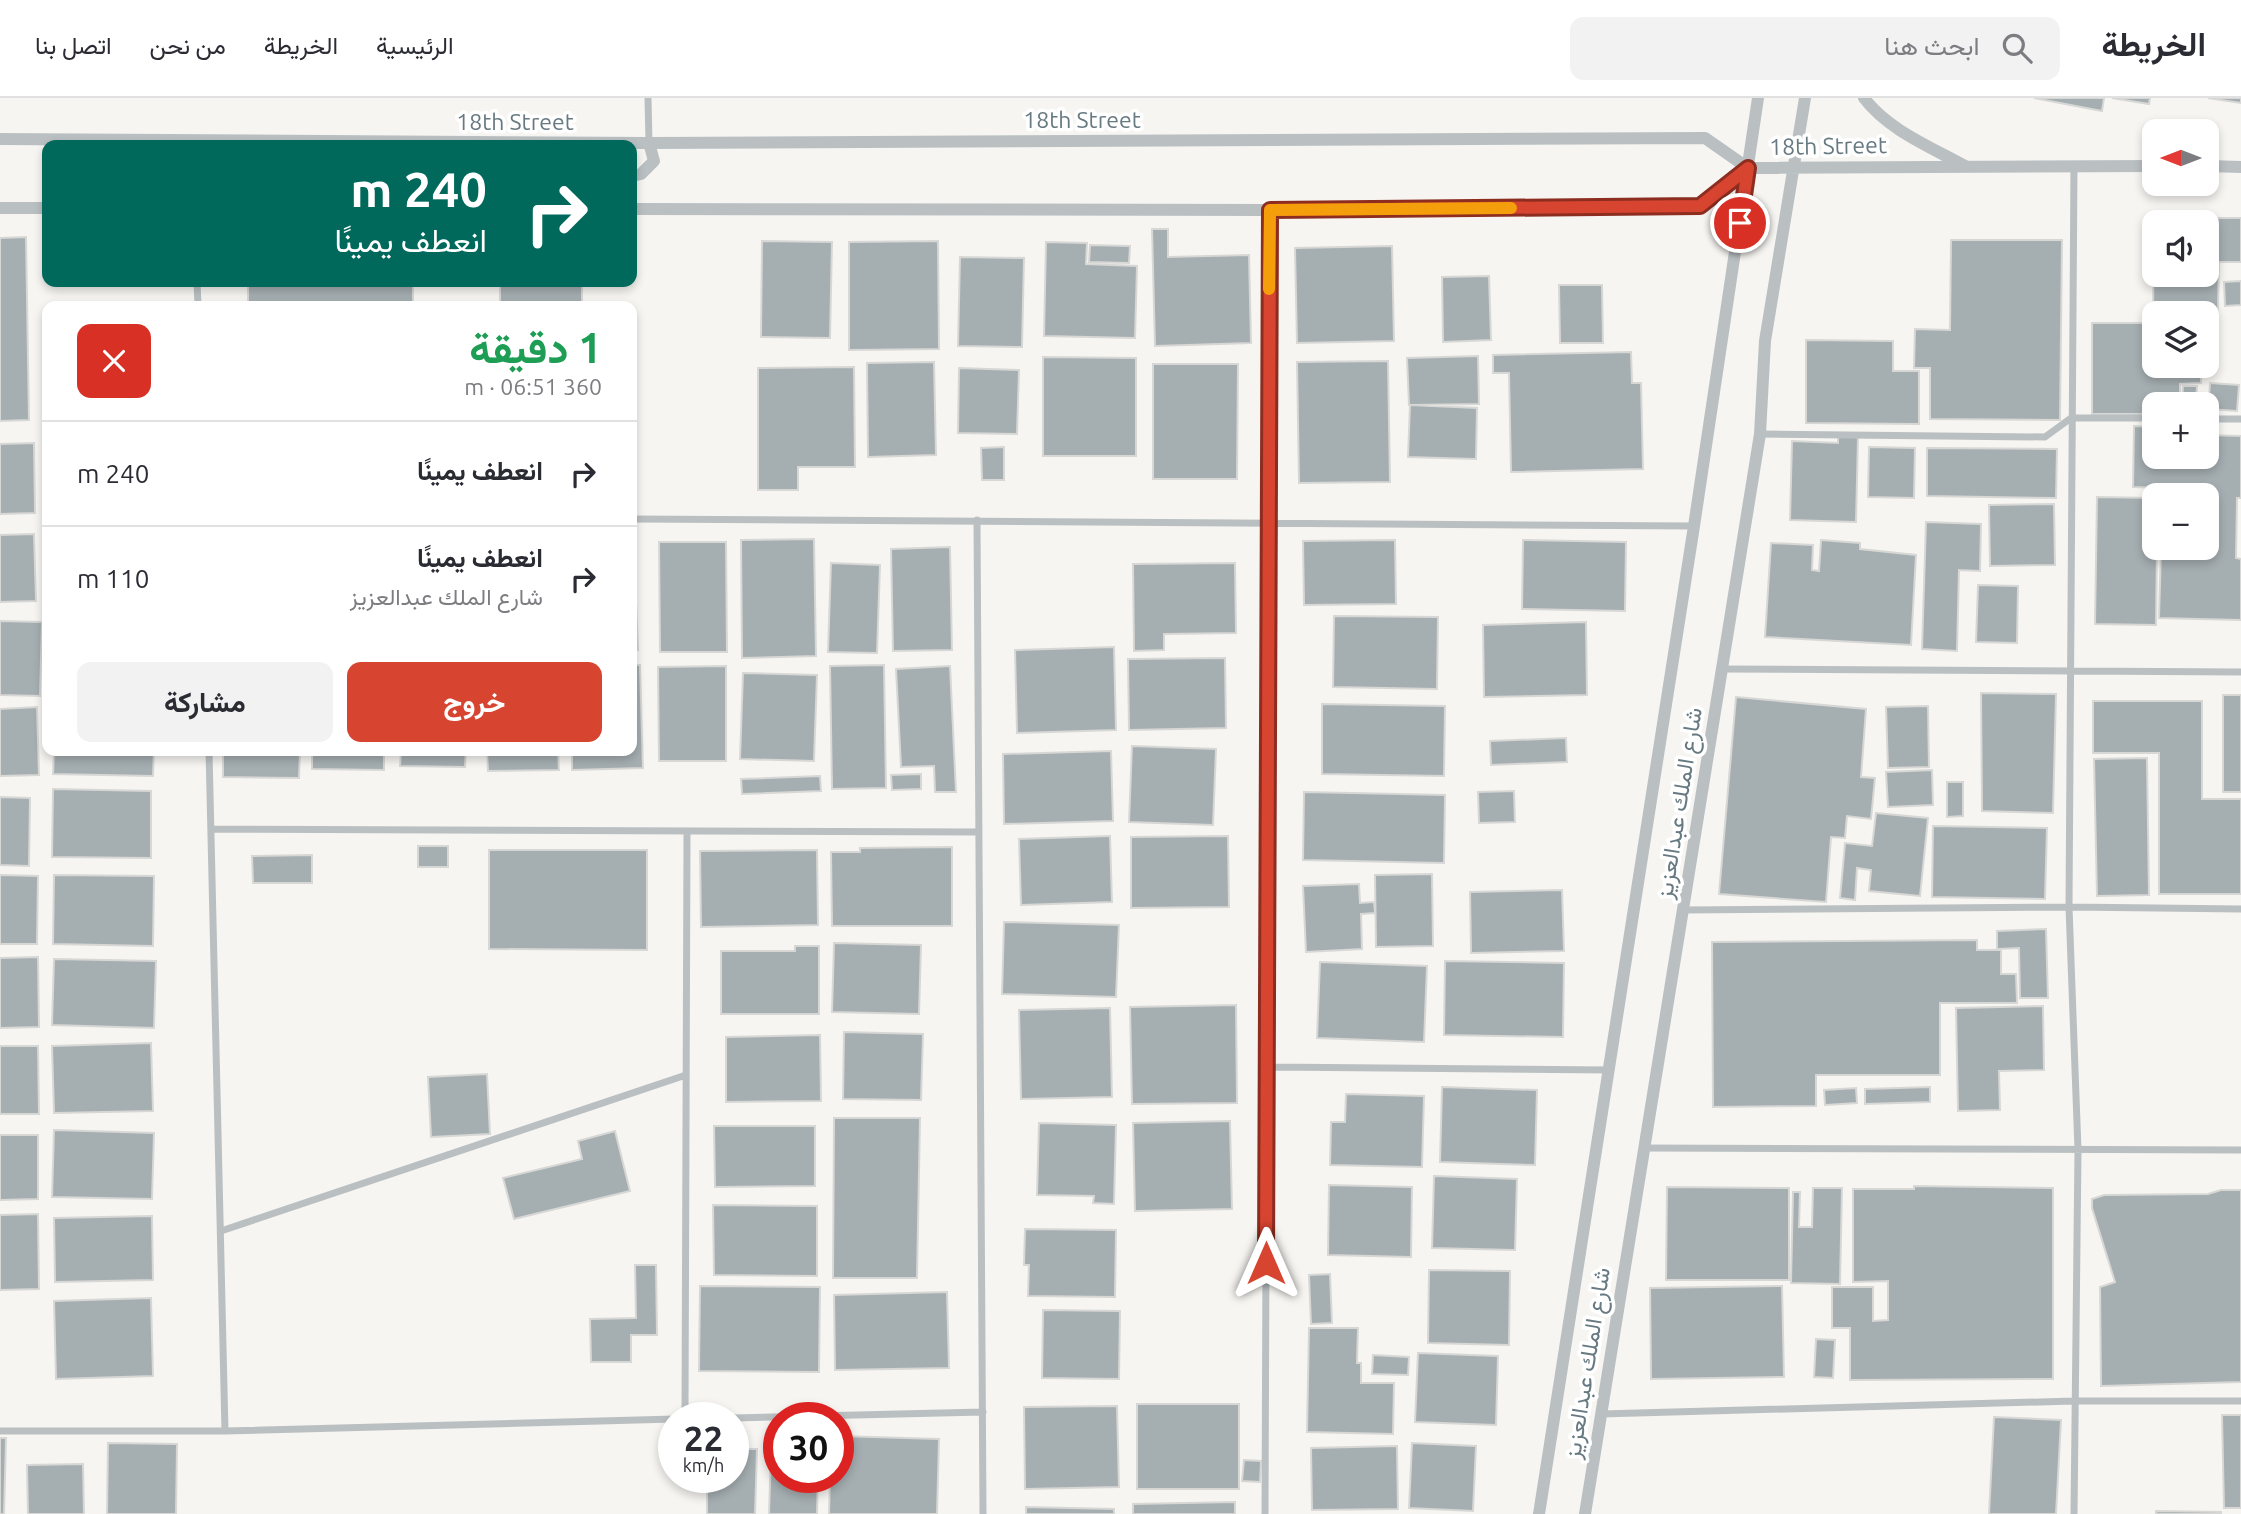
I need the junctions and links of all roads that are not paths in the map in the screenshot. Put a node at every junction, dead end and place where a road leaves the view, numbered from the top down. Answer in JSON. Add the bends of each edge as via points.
{"nodes":[{"id":1,"x":648,"y":98,"type":"edge"},
{"id":2,"x":1758,"y":98,"type":"edge"},
{"id":3,"x":1805,"y":98,"type":"edge"},
{"id":4,"x":1864,"y":98,"type":"edge"},
{"id":5,"x":0,"y":139,"type":"edge"},
{"id":6,"x":130,"y":140,"type":"edge"},
{"id":7,"x":637,"y":144,"type":"edge"},
{"id":8,"x":649,"y":144,"type":"junction"},
{"id":9,"x":2074,"y":165,"type":"junction"},
{"id":10,"x":1966,"y":166,"type":"junction"},
{"id":11,"x":2142,"y":166,"type":"edge"},
{"id":12,"x":2219,"y":166,"type":"edge"},
{"id":13,"x":1794,"y":167,"type":"junction"},
{"id":14,"x":2241,"y":167,"type":"edge"},
{"id":15,"x":1748,"y":168,"type":"junction"},
{"id":16,"x":637,"y":175,"type":"edge"},
{"id":17,"x":0,"y":208,"type":"edge"},
{"id":18,"x":42,"y":208,"type":"edge"},
{"id":19,"x":637,"y":209,"type":"edge"},
{"id":20,"x":1270,"y":210,"type":"junction"},
{"id":21,"x":2071,"y":418,"type":"junction"},
{"id":22,"x":2142,"y":418,"type":"edge"},
{"id":23,"x":2219,"y":419,"type":"edge"},
{"id":24,"x":2241,"y":419,"type":"edge"},
{"id":25,"x":1760,"y":435,"type":"junction"},
{"id":26,"x":637,"y":519,"type":"edge"},
{"id":27,"x":977,"y":520,"type":"junction"},
{"id":28,"x":1268,"y":523,"type":"junction"},
{"id":29,"x":1694,"y":526,"type":"junction"},
{"id":30,"x":1722,"y":669,"type":"junction"},
{"id":31,"x":2071,"y":671,"type":"junction"},
{"id":32,"x":2241,"y":672,"type":"edge"},
{"id":33,"x":209,"y":756,"type":"edge"},
{"id":34,"x":211,"y":829,"type":"junction"},
{"id":35,"x":687,"y":831,"type":"junction"},
{"id":36,"x":979,"y":832,"type":"junction"},
{"id":37,"x":2069,"y":907,"type":"junction"},
{"id":38,"x":1683,"y":909,"type":"junction"},
{"id":39,"x":2241,"y":909,"type":"edge"},
{"id":40,"x":1267,"y":1067,"type":"junction"},
{"id":41,"x":1610,"y":1070,"type":"junction"},
{"id":42,"x":686,"y":1075,"type":"junction"},
{"id":43,"x":1643,"y":1148,"type":"junction"},
{"id":44,"x":2078,"y":1150,"type":"junction"},
{"id":45,"x":2241,"y":1150,"type":"edge"},
{"id":46,"x":221,"y":1231,"type":"junction"},
{"id":47,"x":2074,"y":1401,"type":"junction"},
{"id":48,"x":2241,"y":1401,"type":"edge"},
{"id":49,"x":685,"y":1402,"type":"edge"},
{"id":50,"x":982,"y":1412,"type":"junction"},
{"id":51,"x":1600,"y":1414,"type":"junction"},
{"id":52,"x":749,"y":1418,"type":"edge"},
{"id":53,"x":658,"y":1419,"type":"edge"},
{"id":54,"x":0,"y":1431,"type":"edge"},
{"id":55,"x":225,"y":1431,"type":"junction"},
{"id":56,"x":983,"y":1514,"type":"edge"},
{"id":57,"x":1265,"y":1514,"type":"edge"},
{"id":58,"x":1539,"y":1514,"type":"edge"},
{"id":59,"x":1585,"y":1514,"type":"edge"},
{"id":60,"x":2074,"y":1514,"type":"edge"}],
"edges":[{"from":1,"to":8,"type":"street"},
{"from":2,"to":15,"type":"street","name":"شارع الملك عبدالعزيز"},
{"from":3,"to":13,"type":"street","name":"شارع الملك عبدالعزيز"},
{"from":4,"to":10,"type":"street","via":[[1893,125]]},
{"from":5,"to":6,"type":"street","name":"18th Street"},
{"from":7,"to":8,"type":"street","name":"18th Street"},
{"from":8,"to":15,"type":"street","name":"18th Street","via":[[1705,138]]},
{"from":8,"to":16,"type":"street","via":[[654,161]]},
{"from":9,"to":10,"type":"street","name":"18th Street"},
{"from":9,"to":11,"type":"street","name":"18th Street"},
{"from":9,"to":21,"type":"street"},
{"from":10,"to":13,"type":"street","name":"18th Street"},
{"from":12,"to":14,"type":"street"},
{"from":13,"to":15,"type":"street","name":"18th Street"},
{"from":13,"to":25,"type":"street","name":"شارع الملك عبدالعزيز","via":[[1765,341]]},
{"from":15,"to":20,"type":"street","via":[[1700,206]]},
{"from":15,"to":29,"type":"street","name":"شارع الملك عبدالعزيز"},
{"from":17,"to":18,"type":"street"},
{"from":19,"to":20,"type":"street"},
{"from":20,"to":28,"type":"street"},
{"from":21,"to":22,"type":"street"},
{"from":21,"to":25,"type":"street","via":[[2045,437]]},
{"from":21,"to":31,"type":"street"},
{"from":23,"to":24,"type":"street"},
{"from":25,"to":30,"type":"street","name":"شارع الملك عبدالعزيز"},
{"from":26,"to":27,"type":"street"},
{"from":27,"to":28,"type":"street"},
{"from":27,"to":36,"type":"street"},
{"from":28,"to":29,"type":"street"},
{"from":28,"to":40,"type":"street"},
{"from":29,"to":41,"type":"street","name":"شارع الملك عبدالعزيز"},
{"from":30,"to":31,"type":"street"},
{"from":30,"to":38,"type":"street","name":"شارع الملك عبدالعزيز"},
{"from":31,"to":32,"type":"street"},
{"from":31,"to":37,"type":"street"},
{"from":33,"to":34,"type":"street"},
{"from":34,"to":35,"type":"street"},
{"from":34,"to":46,"type":"street"},
{"from":35,"to":36,"type":"street"},
{"from":35,"to":42,"type":"street"},
{"from":36,"to":50,"type":"street"},
{"from":37,"to":38,"type":"street"},
{"from":37,"to":39,"type":"street"},
{"from":37,"to":44,"type":"street"},
{"from":38,"to":43,"type":"street","name":"شارع الملك عبدالعزيز"},
{"from":40,"to":41,"type":"street"},
{"from":40,"to":57,"type":"street"},
{"from":41,"to":58,"type":"street","name":"شارع الملك عبدالعزيز"},
{"from":42,"to":46,"type":"street"},
{"from":42,"to":49,"type":"street"},
{"from":43,"to":44,"type":"street"},
{"from":43,"to":51,"type":"street","name":"شارع الملك عبدالعزيز"},
{"from":44,"to":45,"type":"street"},
{"from":44,"to":47,"type":"street"},
{"from":46,"to":55,"type":"street"},
{"from":47,"to":48,"type":"street"},
{"from":47,"to":51,"type":"street"},
{"from":47,"to":60,"type":"street"},
{"from":50,"to":52,"type":"street"},
{"from":50,"to":56,"type":"street"},
{"from":51,"to":59,"type":"street","name":"شارع الملك عبدالعزيز"},
{"from":53,"to":55,"type":"street"},
{"from":54,"to":55,"type":"street"}]}
